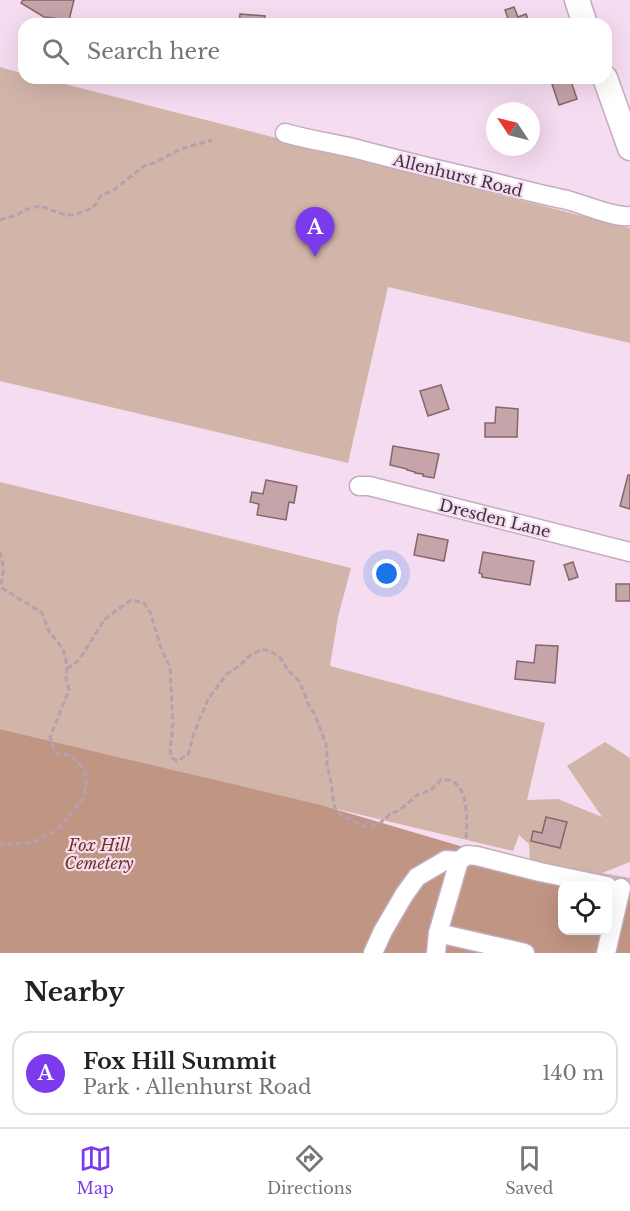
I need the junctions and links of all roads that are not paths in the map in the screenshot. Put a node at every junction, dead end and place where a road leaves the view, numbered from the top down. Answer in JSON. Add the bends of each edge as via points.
{"nodes":[{"id":1,"x":577,"y":0,"type":"edge"},
{"id":2,"x":583,"y":18,"type":"edge"},
{"id":3,"x":607,"y":84,"type":"edge"},
{"id":4,"x":285,"y":134,"type":"dead end"},
{"id":5,"x":630,"y":148,"type":"edge"},
{"id":6,"x":630,"y":216,"type":"edge"},
{"id":7,"x":360,"y":486,"type":"dead end"},
{"id":8,"x":630,"y":552,"type":"edge"},
{"id":9,"x":463,"y":858,"type":"junction"},
{"id":10,"x":616,"y":888,"type":"edge"},
{"id":11,"x":438,"y":933,"type":"junction"},
{"id":12,"x":373,"y":953,"type":"edge"},
{"id":13,"x":436,"y":953,"type":"edge"},
{"id":14,"x":524,"y":953,"type":"edge"},
{"id":15,"x":606,"y":953,"type":"edge"}],
"edges":[{"from":1,"to":2,"type":"main road"},
{"from":3,"to":5,"type":"main road"},
{"from":4,"to":6,"type":"street","name":"Allenhurst Road"},
{"from":7,"to":8,"type":"street","name":"Dresden Lane"},
{"from":9,"to":10,"type":"street","via":[[477,856]]},
{"from":9,"to":11,"type":"street"},
{"from":9,"to":12,"type":"street","via":[[446,860],[417,877]]},
{"from":10,"to":15,"type":"street"},
{"from":11,"to":13,"type":"street"},
{"from":11,"to":14,"type":"street"}]}
